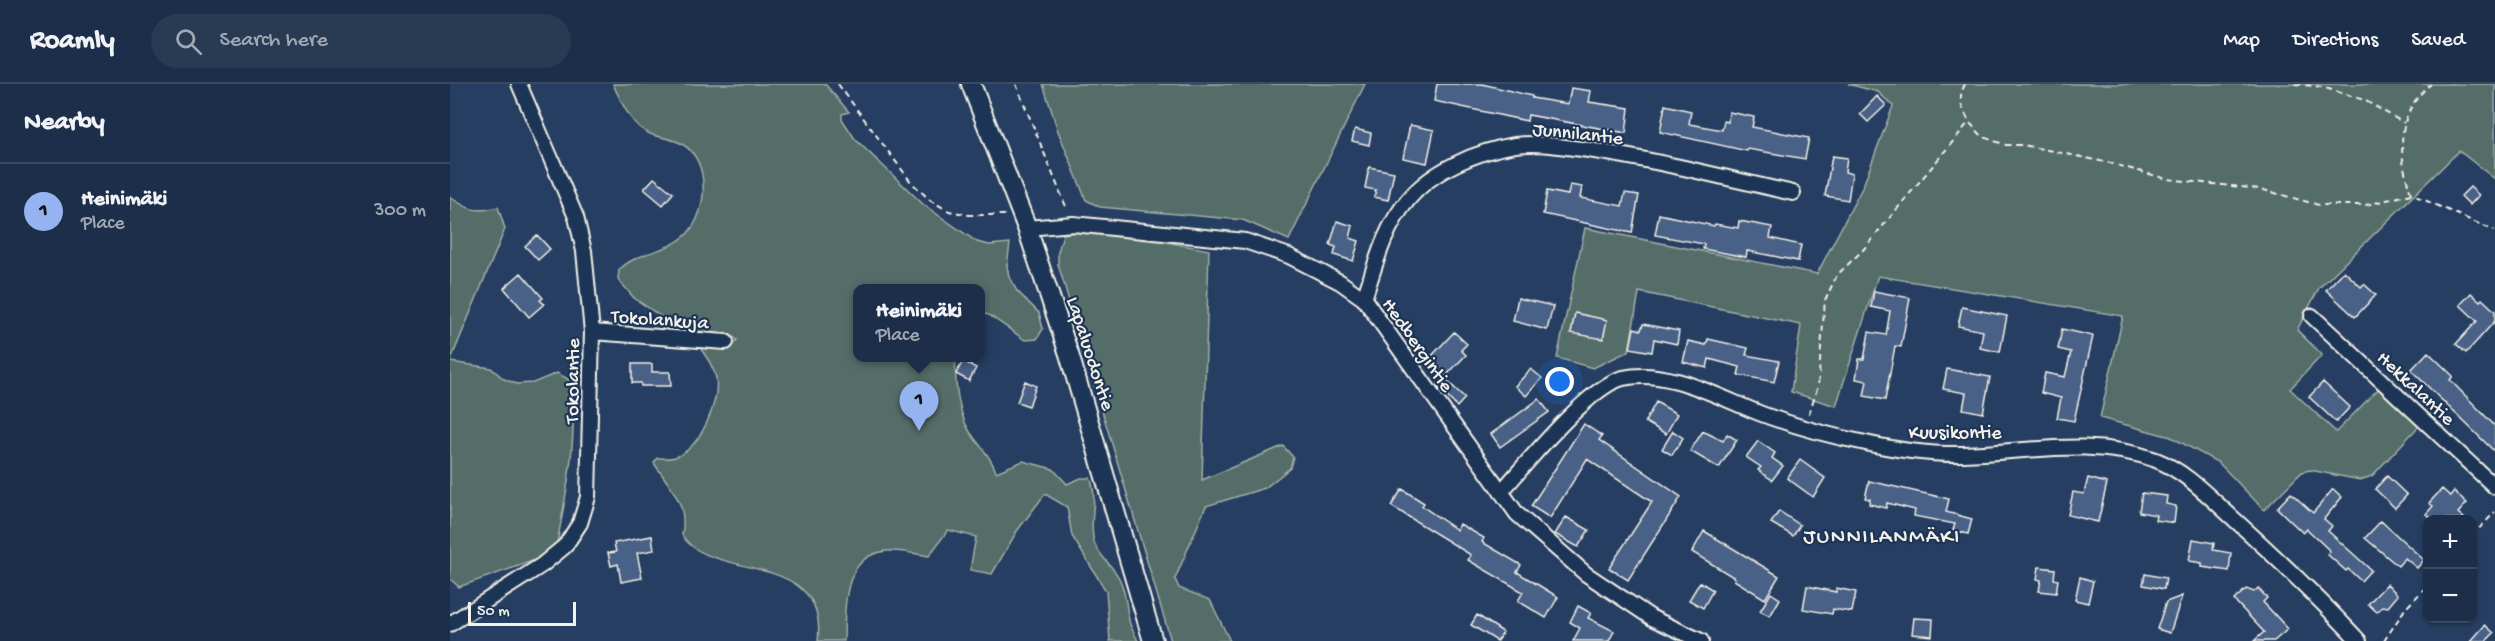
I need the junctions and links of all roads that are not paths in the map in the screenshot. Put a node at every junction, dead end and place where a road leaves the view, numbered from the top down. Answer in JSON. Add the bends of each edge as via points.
{"nodes":[{"id":1,"x":519,"y":84,"type":"edge"},
{"id":2,"x":971,"y":84,"type":"edge"},
{"id":3,"x":1793,"y":193,"type":"dead end"},
{"id":4,"x":1025,"y":221,"type":"junction"},
{"id":5,"x":1364,"y":299,"type":"junction"},
{"id":6,"x":2312,"y":316,"type":"dead end"},
{"id":7,"x":592,"y":332,"type":"junction"},
{"id":8,"x":726,"y":342,"type":"dead end"},
{"id":9,"x":2495,"y":487,"type":"edge"},
{"id":10,"x":1501,"y":492,"type":"junction"},
{"id":11,"x":450,"y":624,"type":"edge"},
{"id":12,"x":1154,"y":641,"type":"edge"},
{"id":13,"x":1701,"y":641,"type":"edge"},
{"id":14,"x":2359,"y":641,"type":"edge"}],
"edges":[{"from":1,"to":7,"type":"street","name":"Tokolantie","via":[[576,217],[587,273]]},
{"from":2,"to":4,"type":"main road","name":"Lapaluodontie"},
{"from":3,"to":5,"type":"street","name":"Junnilantie","via":[[1616,154],[1516,145],[1460,163],[1418,189],[1391,224]]},
{"from":4,"to":5,"type":"street","name":"Hedbergintie","via":[[1245,241],[1289,256]]},
{"from":4,"to":12,"type":"main road","name":"Lapaluodontie","via":[[1090,421]]},
{"from":5,"to":10,"type":"street","name":"Hedbergintie"},
{"from":6,"to":9,"type":"street","name":"Hekkalantie"},
{"from":7,"to":8,"type":"street","name":"Tokolankuja"},
{"from":7,"to":11,"type":"street","name":"Tokolantie","via":[[590,483],[580,523],[565,546],[542,565]]},
{"from":10,"to":13,"type":"street","name":"Hedbergintie","via":[[1517,514],[1586,574],[1652,618]]},
{"from":10,"to":14,"type":"street","name":"Kuusikontie","via":[[1597,391],[1620,378],[1636,376],[1691,386],[1804,428],[1917,454],[2084,446],[2121,451],[2156,460],[2185,475],[2319,598]]}]}
